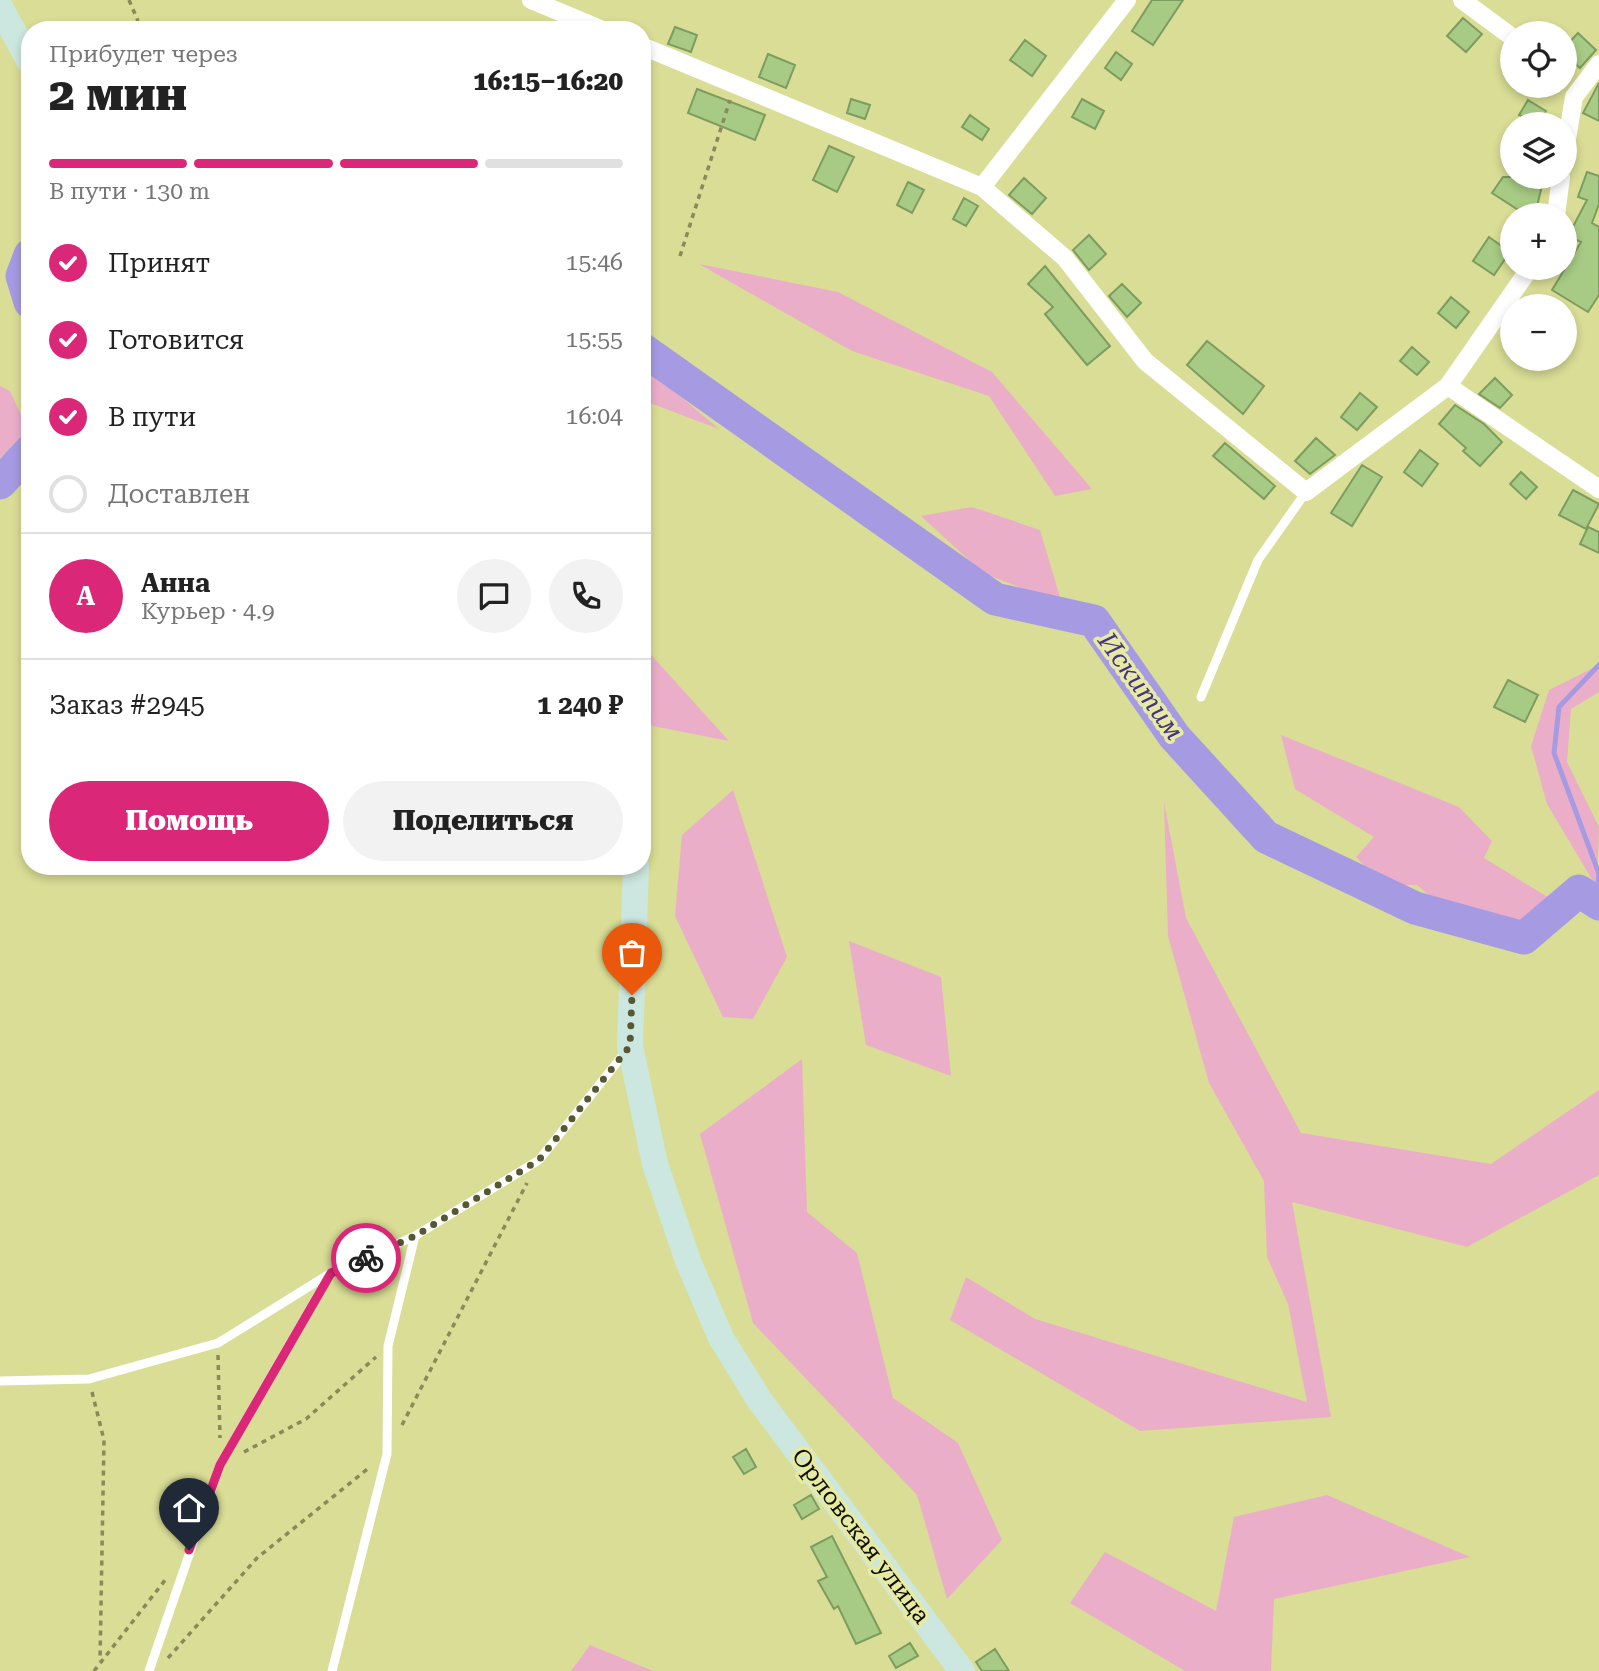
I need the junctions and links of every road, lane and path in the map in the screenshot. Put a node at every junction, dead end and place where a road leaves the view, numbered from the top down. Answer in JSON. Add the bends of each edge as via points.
{"nodes":[{"id":1,"x":129,"y":0,"type":"edge"},
{"id":2,"x":531,"y":0,"type":"edge"},
{"id":3,"x":1127,"y":0,"type":"edge"},
{"id":4,"x":1462,"y":0,"type":"edge"},
{"id":5,"x":0,"y":7,"type":"edge"},
{"id":6,"x":138,"y":21,"type":"dead end"},
{"id":7,"x":581,"y":21,"type":"edge"},
{"id":8,"x":1500,"y":28,"type":"edge"},
{"id":9,"x":21,"y":46,"type":"edge"},
{"id":10,"x":651,"y":50,"type":"edge"},
{"id":11,"x":1599,"y":64,"type":"edge"},
{"id":12,"x":1577,"y":83,"type":"edge"},
{"id":13,"x":735,"y":85,"type":"junction"},
{"id":14,"x":982,"y":187,"type":"junction"},
{"id":15,"x":680,"y":256,"type":"dead end"},
{"id":16,"x":1522,"y":280,"type":"edge"},
{"id":17,"x":1448,"y":386,"type":"junction"},
{"id":18,"x":1599,"y":489,"type":"edge"},
{"id":19,"x":1306,"y":492,"type":"junction"},
{"id":20,"x":1201,"y":697,"type":"dead end"},
{"id":21,"x":636,"y":875,"type":"edge"},
{"id":22,"x":630,"y":1046,"type":"junction"},
{"id":23,"x":539,"y":1160,"type":"junction"},
{"id":24,"x":415,"y":1236,"type":"junction"},
{"id":25,"x":331,"y":1273,"type":"junction"},
{"id":26,"x":218,"y":1343,"type":"junction"},
{"id":27,"x":387,"y":1346,"type":"junction"},
{"id":28,"x":89,"y":1379,"type":"junction"},
{"id":29,"x":0,"y":1381,"type":"edge"},
{"id":30,"x":387,"y":1454,"type":"junction"},
{"id":31,"x":220,"y":1465,"type":"junction"},
{"id":32,"x":189,"y":1550,"type":"junction"},
{"id":33,"x":100,"y":1661,"type":"junction"},
{"id":34,"x":165,"y":1661,"type":"dead end"},
{"id":35,"x":93,"y":1671,"type":"edge"},
{"id":36,"x":149,"y":1671,"type":"edge"},
{"id":37,"x":332,"y":1671,"type":"edge"},
{"id":38,"x":962,"y":1671,"type":"edge"}],
"edges":[{"from":1,"to":6,"type":"path"},
{"from":2,"to":7,"type":"street"},
{"from":3,"to":14,"type":"street"},
{"from":4,"to":8,"type":"street"},
{"from":5,"to":9,"type":"main road"},
{"from":10,"to":13,"type":"street"},
{"from":11,"to":12,"type":"street"},
{"from":13,"to":14,"type":"street"},
{"from":13,"to":15,"type":"path"},
{"from":14,"to":19,"type":"street","via":[[1065,258],[1145,361]]},
{"from":16,"to":17,"type":"street"},
{"from":17,"to":18,"type":"street"},
{"from":17,"to":19,"type":"street"},
{"from":19,"to":20,"type":"lane","via":[[1258,560]]},
{"from":21,"to":22,"type":"main road","name":"Орловская улица"},
{"from":22,"to":23,"type":"lane"},
{"from":22,"to":38,"type":"main road","name":"Орловская улица","via":[[654,1164],[721,1338],[760,1401]]},
{"from":23,"to":24,"type":"lane"},
{"from":23,"to":30,"type":"path"},
{"from":24,"to":25,"type":"lane"},
{"from":24,"to":27,"type":"lane"},
{"from":25,"to":26,"type":"lane"},
{"from":25,"to":31,"type":"lane"},
{"from":26,"to":28,"type":"lane"},
{"from":26,"to":31,"type":"path"},
{"from":27,"to":30,"type":"lane"},
{"from":27,"to":31,"type":"path","via":[[306,1419]]},
{"from":28,"to":29,"type":"lane"},
{"from":28,"to":33,"type":"path","via":[[104,1440]]},
{"from":30,"to":34,"type":"path","via":[[257,1558]]},
{"from":30,"to":37,"type":"lane"},
{"from":31,"to":32,"type":"lane"},
{"from":32,"to":33,"type":"path"},
{"from":32,"to":36,"type":"lane"},
{"from":33,"to":35,"type":"path"}]}
